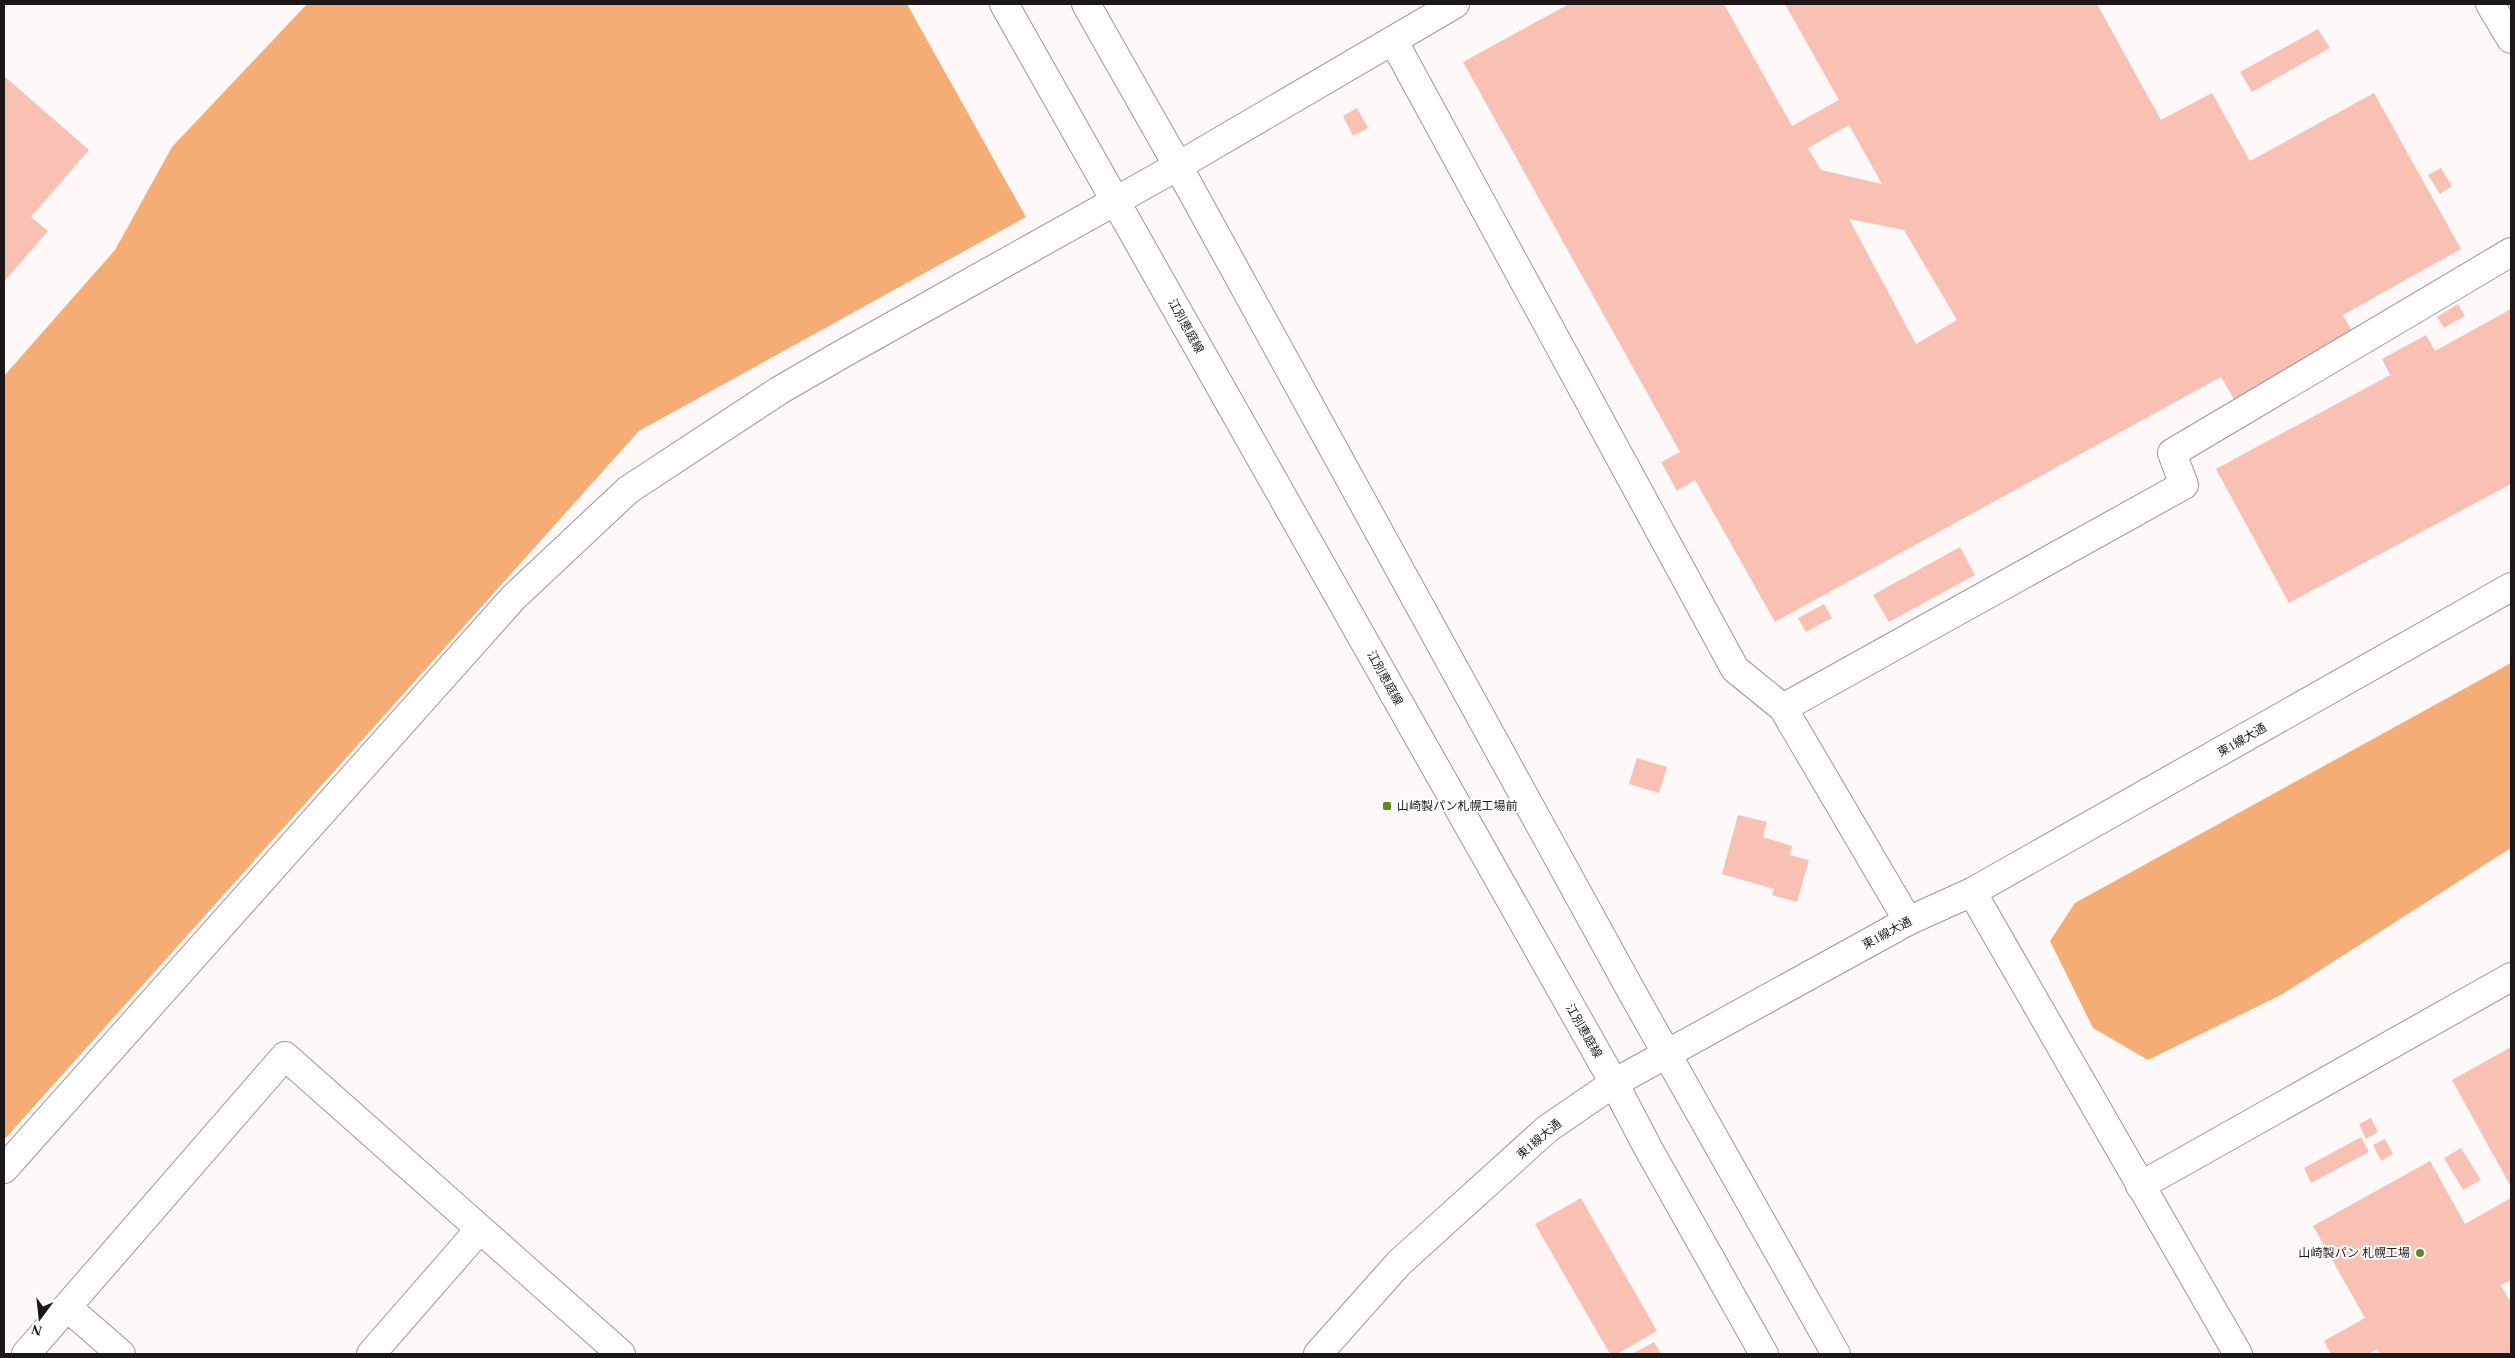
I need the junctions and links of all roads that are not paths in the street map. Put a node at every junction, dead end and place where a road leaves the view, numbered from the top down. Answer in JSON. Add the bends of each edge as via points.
{"nodes":[{"id":1,"x":1004,"y":4,"type":"edge"},
{"id":2,"x":1086,"y":4,"type":"edge"},
{"id":3,"x":1455,"y":4,"type":"edge"},
{"id":4,"x":2490,"y":4,"type":"edge"},
{"id":5,"x":2511,"y":39,"type":"edge"},
{"id":6,"x":1393,"y":40,"type":"junction"},
{"id":7,"x":1178,"y":166,"type":"junction"},
{"id":8,"x":1116,"y":201,"type":"junction"},
{"id":9,"x":2511,"y":252,"type":"edge"},
{"id":10,"x":2511,"y":587,"type":"edge"},
{"id":11,"x":1783,"y":708,"type":"junction"},
{"id":12,"x":1972,"y":892,"type":"junction"},
{"id":13,"x":1908,"y":921,"type":"junction"},
{"id":14,"x":2511,"y":977,"type":"edge"},
{"id":15,"x":1667,"y":1055,"type":"junction"},
{"id":16,"x":1614,"y":1083,"type":"junction"},
{"id":17,"x":4,"y":1169,"type":"edge"},
{"id":18,"x":2140,"y":1186,"type":"junction"},
{"id":19,"x":480,"y":1229,"type":"junction"},
{"id":20,"x":67,"y":1307,"type":"junction"},
{"id":21,"x":26,"y":1354,"type":"edge"},
{"id":22,"x":121,"y":1354,"type":"edge"},
{"id":23,"x":371,"y":1354,"type":"edge"},
{"id":24,"x":621,"y":1354,"type":"edge"},
{"id":25,"x":1318,"y":1354,"type":"edge"},
{"id":26,"x":1764,"y":1354,"type":"edge"},
{"id":27,"x":1836,"y":1354,"type":"edge"},
{"id":28,"x":2238,"y":1354,"type":"edge"}],
"edges":[{"from":1,"to":8,"type":"main road","name":"江別恵庭線"},
{"from":2,"to":7,"type":"main road"},
{"from":3,"to":6,"type":"main road"},
{"from":4,"to":5,"type":"main road"},
{"from":6,"to":7,"type":"main road"},
{"from":6,"to":11,"type":"main road","via":[[1735,669]]},
{"from":7,"to":8,"type":"main road"},
{"from":7,"to":15,"type":"main road"},
{"from":8,"to":16,"type":"main road","name":"江別恵庭線"},
{"from":8,"to":17,"type":"main road","via":[[780,390],[628,490],[513,598]]},
{"from":9,"to":11,"type":"main road","via":[[2172,453],[2184,485]]},
{"from":10,"to":12,"type":"main road","name":"東1線大通"},
{"from":11,"to":13,"type":"main road"},
{"from":12,"to":13,"type":"main road","name":"東1線大通"},
{"from":12,"to":18,"type":"main road"},
{"from":13,"to":15,"type":"main road","name":"東1線大通"},
{"from":14,"to":18,"type":"main road"},
{"from":15,"to":16,"type":"main road","name":"東1線大通"},
{"from":15,"to":27,"type":"main road"},
{"from":16,"to":25,"type":"main road","name":"東1線大通","via":[[1547,1129],[1398,1263]]},
{"from":16,"to":26,"type":"main road","name":"江別恵庭線"},
{"from":18,"to":28,"type":"main road"},
{"from":19,"to":20,"type":"main road","via":[[285,1056]]},
{"from":19,"to":23,"type":"main road"},
{"from":19,"to":24,"type":"main road"},
{"from":20,"to":21,"type":"main road"},
{"from":20,"to":22,"type":"main road"}]}
